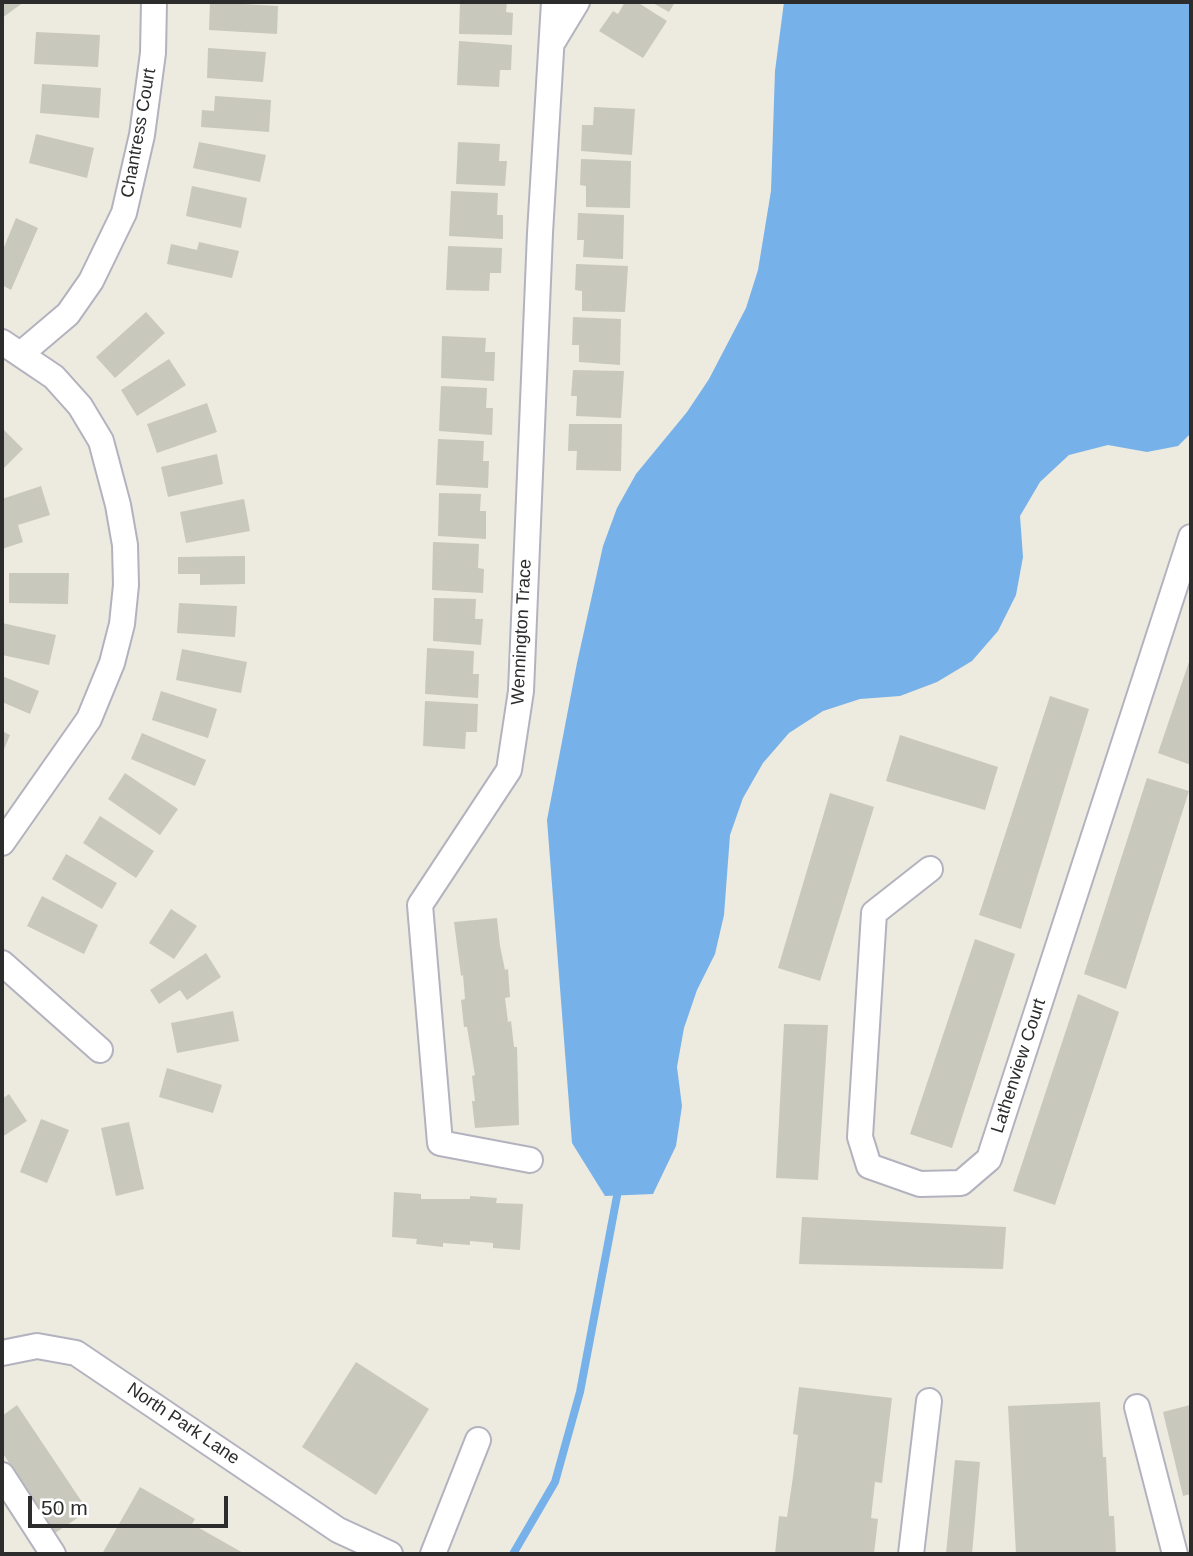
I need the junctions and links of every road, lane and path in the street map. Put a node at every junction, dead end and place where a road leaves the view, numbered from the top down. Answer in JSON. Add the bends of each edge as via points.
{"nodes":[{"id":1,"x":153,"y":2,"type":"edge"},
{"id":2,"x":554,"y":2,"type":"edge"},
{"id":3,"x":577,"y":2,"type":"edge"},
{"id":4,"x":553,"y":42,"type":"junction"},
{"id":5,"x":12,"y":347,"type":"edge"},
{"id":6,"x":1191,"y":537,"type":"edge"},
{"id":7,"x":2,"y":843,"type":"edge"},
{"id":8,"x":930,"y":869,"type":"dead end"},
{"id":9,"x":2,"y":963,"type":"edge"},
{"id":10,"x":100,"y":1050,"type":"dead end"},
{"id":11,"x":530,"y":1160,"type":"dead end"},
{"id":12,"x":2,"y":1353,"type":"edge"},
{"id":13,"x":929,"y":1401,"type":"dead end"},
{"id":14,"x":1137,"y":1407,"type":"dead end"},
{"id":15,"x":478,"y":1440,"type":"dead end"},
{"id":16,"x":2,"y":1475,"type":"edge"},
{"id":17,"x":54,"y":1554,"type":"edge"},
{"id":18,"x":390,"y":1554,"type":"edge"},
{"id":19,"x":433,"y":1554,"type":"edge"},
{"id":20,"x":911,"y":1554,"type":"edge"},
{"id":21,"x":1175,"y":1554,"type":"edge"}],
"edges":[{"from":1,"to":5,"type":"street","name":"Chantress Court","via":[[153,53],[142,135],[124,213],[91,281],[68,314]]},
{"from":2,"to":4,"type":"street","name":"Wennington Trace"},
{"from":3,"to":4,"type":"street"},
{"from":4,"to":11,"type":"street","name":"Wennington Trace","via":[[540,233],[521,691],[509,770],[420,905],[440,1143]]},
{"from":5,"to":7,"type":"street","via":[[62,387],[101,441],[125,545],[126,585],[112,663],[89,719]]},
{"from":6,"to":8,"type":"street","name":"Lathenview Court","via":[[989,1159],[961,1184],[920,1184],[869,1166],[860,1137],[874,913]]},
{"from":9,"to":10,"type":"street"},
{"from":12,"to":18,"type":"street","name":"North Park Lane","via":[[37,1346],[76,1353],[338,1531]]},
{"from":13,"to":20,"type":"street"},
{"from":14,"to":21,"type":"street"},
{"from":15,"to":19,"type":"street"},
{"from":16,"to":17,"type":"street"}]}
